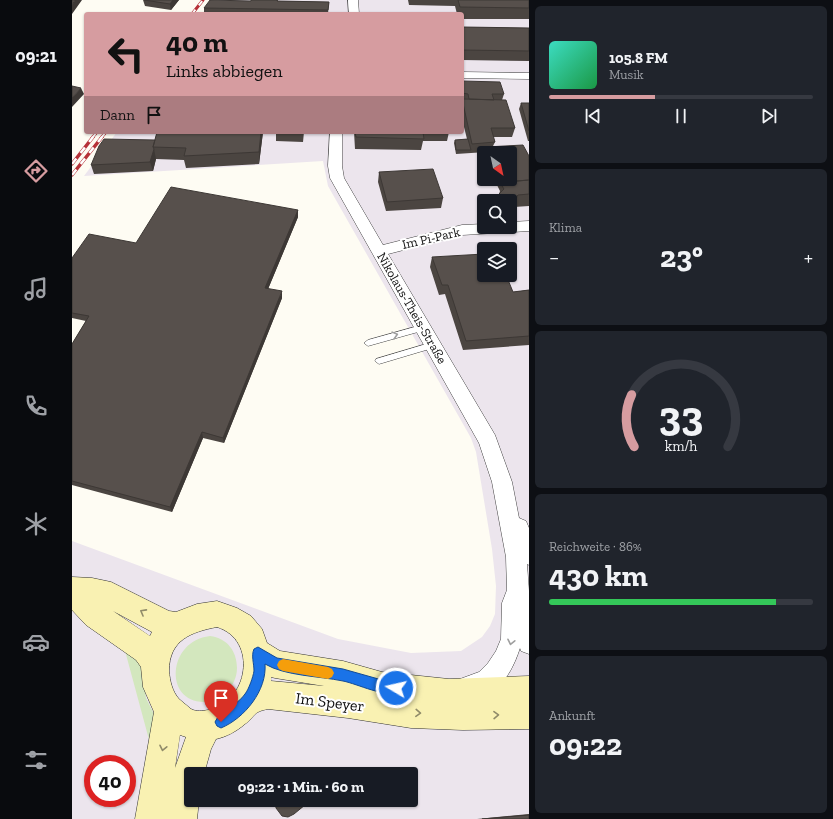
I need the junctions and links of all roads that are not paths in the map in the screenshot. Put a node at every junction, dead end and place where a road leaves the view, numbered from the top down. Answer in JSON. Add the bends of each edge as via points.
{"nodes":[{"id":1,"x":353,"y":0,"type":"edge"},
{"id":2,"x":354,"y":12,"type":"edge"},
{"id":3,"x":464,"y":75,"type":"edge"},
{"id":4,"x":529,"y":76,"type":"edge"},
{"id":5,"x":336,"y":134,"type":"edge"},
{"id":6,"x":529,"y":226,"type":"edge"},
{"id":7,"x":517,"y":227,"type":"edge"},
{"id":8,"x":477,"y":229,"type":"edge"},
{"id":9,"x":379,"y":251,"type":"junction"},
{"id":10,"x":422,"y":328,"type":"junction"},
{"id":11,"x":368,"y":343,"type":"dead end"},
{"id":12,"x":433,"y":346,"type":"junction"},
{"id":13,"x":379,"y":361,"type":"dead end"},
{"id":14,"x":502,"y":482,"type":"junction"},
{"id":15,"x":529,"y":555,"type":"edge"},
{"id":16,"x":72,"y":590,"type":"edge"},
{"id":17,"x":518,"y":590,"type":"junction"},
{"id":18,"x":179,"y":626,"type":"junction"},
{"id":19,"x":529,"y":643,"type":"edge"},
{"id":20,"x":258,"y":653,"type":"junction"},
{"id":21,"x":154,"y":662,"type":"junction"},
{"id":22,"x":529,"y":690,"type":"edge"},
{"id":23,"x":449,"y":693,"type":"junction"},
{"id":24,"x":250,"y":698,"type":"junction"},
{"id":25,"x":169,"y":710,"type":"junction"},
{"id":26,"x":529,"y":714,"type":"edge"},
{"id":27,"x":206,"y":727,"type":"junction"},
{"id":28,"x":151,"y":819,"type":"edge"},
{"id":29,"x":180,"y":819,"type":"edge"}],
"edges":[{"from":1,"to":2,"type":"street"},
{"from":3,"to":4,"type":"street"},
{"from":5,"to":9,"type":"street","name":"Nikolaus-Theis-Straße","via":[[337,178]]},
{"from":6,"to":7,"type":"street","name":"Im Pi-Park"},
{"from":8,"to":9,"type":"street","name":"Im Pi-Park","via":[[462,230]]},
{"from":9,"to":10,"type":"street","name":"Nikolaus-Theis-Straße"},
{"from":11,"to":10,"type":"lane","one_way":true},
{"from":10,"to":12,"type":"street","name":"Nikolaus-Theis-Straße"},
{"from":12,"to":13,"type":"lane"},
{"from":12,"to":14,"type":"street","name":"Nikolaus-Theis-Straße","via":[[488,441]]},
{"from":14,"to":15,"type":"street","name":"Nikolaus-Theis-Straße"},
{"from":14,"to":17,"type":"street","name":"Nikolaus-Theis-Straße","via":[[516,557]]},
{"from":18,"to":16,"type":"street","one_way":true,"via":[[162,623],[111,595]]},
{"from":16,"to":21,"type":"street","via":[[96,615],[146,650]]},
{"from":17,"to":19,"type":"street","name":"Nikolaus-Theis-Straße","via":[[524,606]]},
{"from":17,"to":23,"type":"street","name":"Nikolaus-Theis-Straße","one_way":true,"via":[[513,602],[512,639],[505,658],[486,681]]},
{"from":18,"to":20,"type":"street","via":[[206,615],[227,616],[246,630]]},
{"from":18,"to":21,"type":"street","via":[[165,640]]},
{"from":20,"to":23,"type":"street","name":"Im Speyer","via":[[275,664],[343,675],[382,686]]},
{"from":20,"to":24,"type":"street","via":[[260,672]]},
{"from":21,"to":25,"type":"street","via":[[156,687]]},
{"from":22,"to":23,"type":"street","name":"Im Speyer"},
{"from":24,"to":26,"type":"street","name":"Im Speyer","one_way":true,"via":[[268,695],[348,703],[411,713]]},
{"from":24,"to":27,"type":"street","via":[[231,716]]},
{"from":25,"to":27,"type":"street","via":[[186,723]]},
{"from":25,"to":28,"type":"street","one_way":true},
{"from":27,"to":29,"type":"street","via":[[193,755]]}]}
